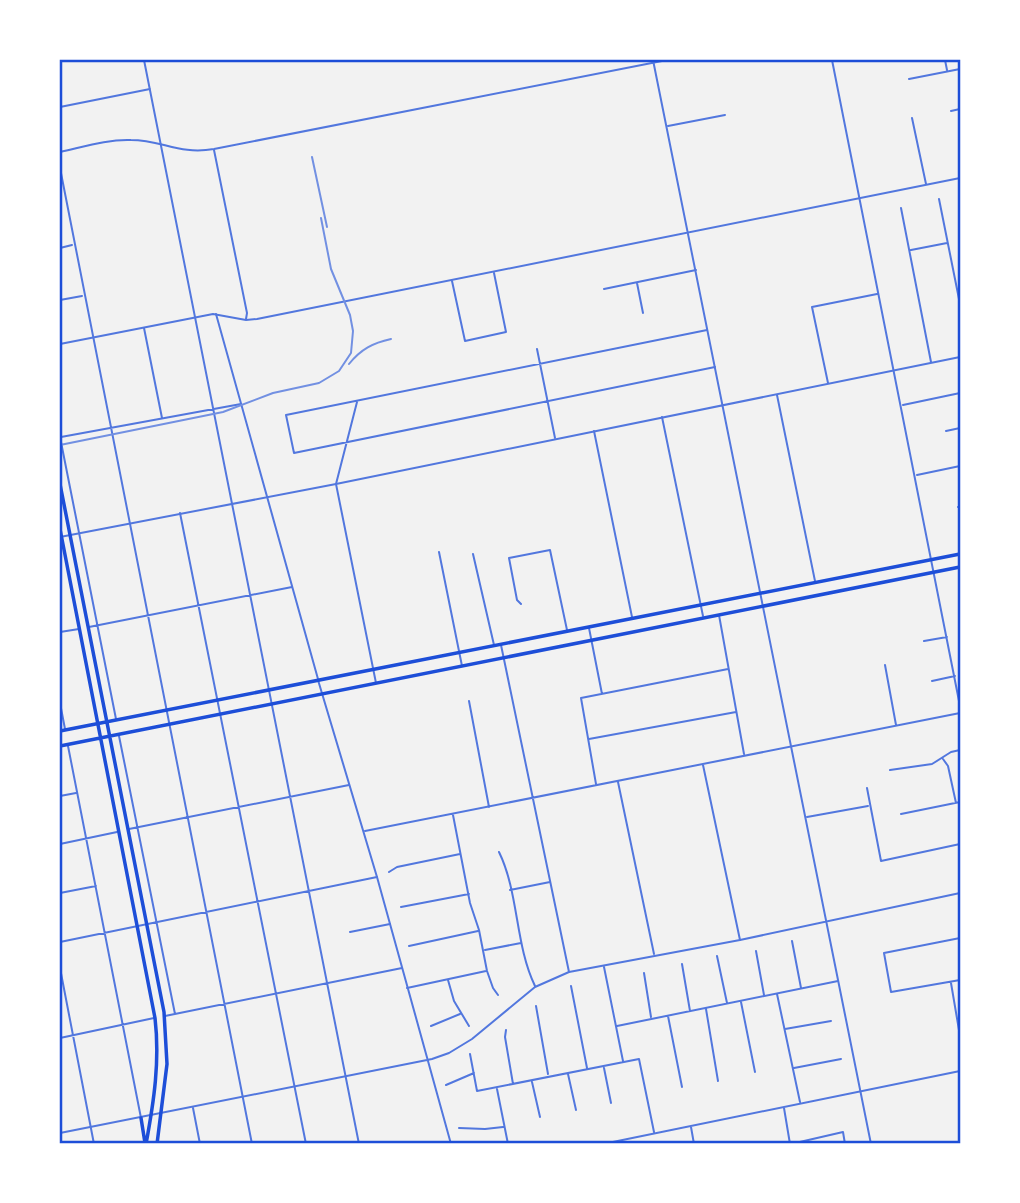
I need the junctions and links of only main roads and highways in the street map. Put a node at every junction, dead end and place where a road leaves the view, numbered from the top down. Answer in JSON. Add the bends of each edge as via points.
{"nodes":[{"id":1,"x":60,"y":484,"type":"edge"},
{"id":2,"x":60,"y":529,"type":"edge"},
{"id":3,"x":60,"y":537,"type":"edge"},
{"id":4,"x":961,"y":554,"type":"edge"},
{"id":5,"x":961,"y":567,"type":"edge"},
{"id":6,"x":846,"y":576,"type":"junction"},
{"id":7,"x":847,"y":589,"type":"junction"},
{"id":8,"x":107,"y":722,"type":"junction"},
{"id":9,"x":98,"y":724,"type":"junction"},
{"id":10,"x":62,"y":731,"type":"edge"},
{"id":11,"x":110,"y":736,"type":"junction"},
{"id":12,"x":101,"y":738,"type":"junction"},
{"id":13,"x":60,"y":746,"type":"edge"},
{"id":14,"x":141,"y":1118,"type":"road end"},
{"id":15,"x":145,"y":1143,"type":"edge"},
{"id":16,"x":157,"y":1143,"type":"edge"}],
"edges":[{"from":1,"to":8,"type":"main road"},
{"from":2,"to":3,"type":"main road"},
{"from":3,"to":9,"type":"main road"},
{"from":4,"to":6,"type":"main road"},
{"from":5,"to":7,"type":"main road"},
{"from":6,"to":7,"type":"main road"},
{"from":6,"to":8,"type":"main road"},
{"from":7,"to":11,"type":"main road"},
{"from":8,"to":9,"type":"main road"},
{"from":8,"to":11,"type":"main road"},
{"from":9,"to":10,"type":"main road"},
{"from":9,"to":12,"type":"main road"},
{"from":11,"to":12,"type":"main road"},
{"from":11,"to":16,"type":"main road","via":[[164,1016],[167,1064]]},
{"from":12,"to":13,"type":"main road"},
{"from":12,"to":15,"type":"main road","via":[[158,1044]]},
{"from":14,"to":15,"type":"main road"}]}
